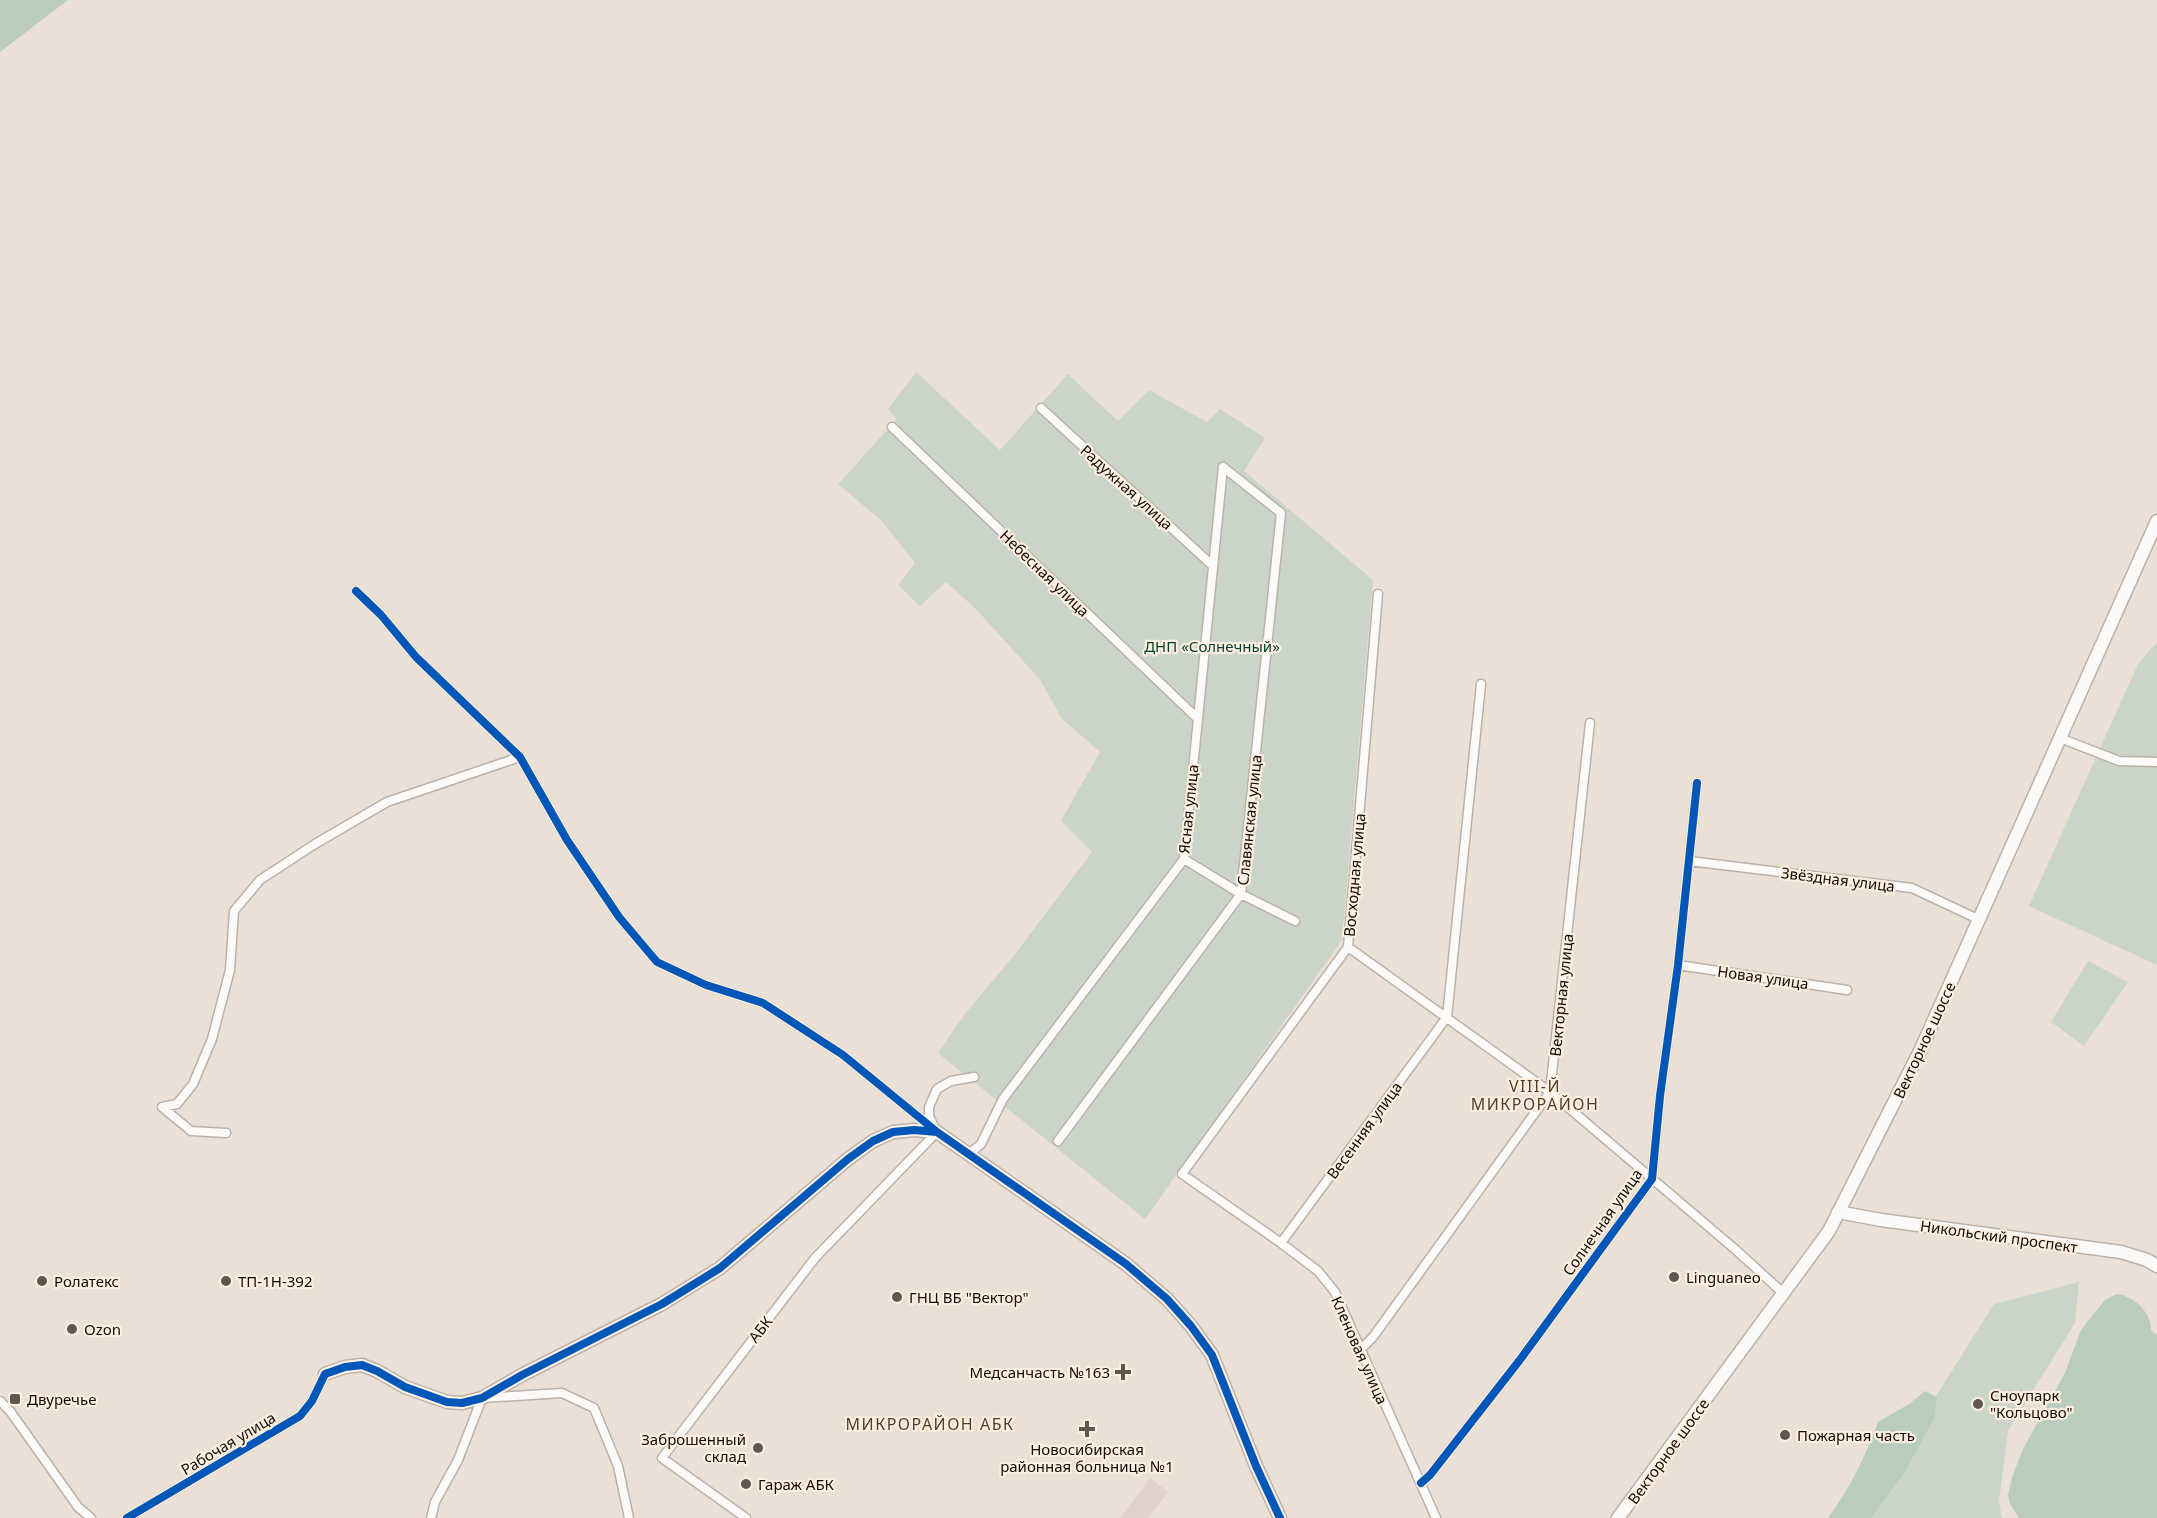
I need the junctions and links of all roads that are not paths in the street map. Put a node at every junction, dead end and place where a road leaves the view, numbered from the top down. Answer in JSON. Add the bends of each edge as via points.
{"nodes":[{"id":1,"x":1041,"y":408,"type":"dead end"},
{"id":2,"x":892,"y":427,"type":"dead end"},
{"id":3,"x":1223,"y":467,"type":"joint"},
{"id":4,"x":2157,"y":521,"type":"edge"},
{"id":5,"x":1213,"y":566,"type":"junction"},
{"id":6,"x":356,"y":591,"type":"dead end"},
{"id":7,"x":1378,"y":594,"type":"dead end"},
{"id":8,"x":1481,"y":684,"type":"dead end"},
{"id":9,"x":1198,"y":719,"type":"junction"},
{"id":10,"x":1590,"y":723,"type":"dead end"},
{"id":11,"x":2060,"y":738,"type":"junction"},
{"id":12,"x":520,"y":757,"type":"junction"},
{"id":13,"x":2157,"y":762,"type":"edge"},
{"id":14,"x":1697,"y":783,"type":"dead end"},
{"id":15,"x":1184,"y":859,"type":"junction"},
{"id":16,"x":1689,"y":861,"type":"junction"},
{"id":17,"x":1241,"y":894,"type":"junction"},
{"id":18,"x":1980,"y":920,"type":"junction"},
{"id":19,"x":1295,"y":921,"type":"dead end"},
{"id":20,"x":1348,"y":947,"type":"junction"},
{"id":21,"x":1678,"y":965,"type":"junction"},
{"id":22,"x":1847,"y":990,"type":"dead end"},
{"id":23,"x":1447,"y":1017,"type":"junction"},
{"id":24,"x":974,"y":1077,"type":"dead end"},
{"id":25,"x":1550,"y":1092,"type":"junction"},
{"id":26,"x":937,"y":1132,"type":"junction"},
{"id":27,"x":226,"y":1134,"type":"dead end"},
{"id":28,"x":1058,"y":1140,"type":"dead end"},
{"id":29,"x":969,"y":1154,"type":"junction"},
{"id":30,"x":1182,"y":1174,"type":"joint"},
{"id":31,"x":1652,"y":1179,"type":"junction"},
{"id":32,"x":1838,"y":1212,"type":"junction"},
{"id":33,"x":1281,"y":1243,"type":"junction"},
{"id":34,"x":2157,"y":1266,"type":"edge"},
{"id":35,"x":1783,"y":1293,"type":"junction"},
{"id":36,"x":1361,"y":1349,"type":"junction"},
{"id":37,"x":325,"y":1374,"type":"joint"},
{"id":38,"x":483,"y":1398,"type":"junction"},
{"id":39,"x":0,"y":1401,"type":"edge"},
{"id":40,"x":1420,"y":1483,"type":"junction"},
{"id":41,"x":91,"y":1518,"type":"edge"},
{"id":42,"x":127,"y":1518,"type":"edge"},
{"id":43,"x":431,"y":1518,"type":"edge"},
{"id":44,"x":629,"y":1518,"type":"edge"},
{"id":45,"x":746,"y":1518,"type":"edge"},
{"id":46,"x":1280,"y":1518,"type":"edge"},
{"id":47,"x":1436,"y":1518,"type":"edge"},
{"id":48,"x":1618,"y":1518,"type":"edge"}],
"edges":[{"from":1,"to":5,"type":"street","name":"Радужная улица"},
{"from":2,"to":9,"type":"street","name":"Небесная улица"},
{"from":3,"to":5,"type":"street","name":"Ясная улица"},
{"from":3,"to":17,"type":"street","name":"Славянская улица","via":[[1281,513]]},
{"from":4,"to":11,"type":"main road","name":"Векторное шоссе"},
{"from":5,"to":9,"type":"street","name":"Ясная улица"},
{"from":6,"to":12,"type":"street","via":[[416,657]]},
{"from":7,"to":20,"type":"street","name":"Восходная улица"},
{"from":8,"to":23,"type":"street"},
{"from":9,"to":15,"type":"street","name":"Ясная улица"},
{"from":10,"to":25,"type":"street","name":"Векторная улица"},
{"from":11,"to":13,"type":"street","via":[[2119,761]]},
{"from":11,"to":18,"type":"main road","name":"Векторное шоссе"},
{"from":12,"to":26,"type":"street","via":[[567,840],[619,917],[657,962],[706,985],[763,1003],[843,1055]]},
{"from":12,"to":27,"type":"street","via":[[387,802],[260,880],[234,911],[230,970],[212,1039],[193,1084],[177,1104],[162,1107],[191,1131]]},
{"from":14,"to":16,"type":"street","name":"Солнечная улица"},
{"from":15,"to":17,"type":"street"},
{"from":15,"to":29,"type":"street","name":"Ясная улица","via":[[1004,1099],[981,1144]]},
{"from":16,"to":18,"type":"street","name":"Звёздная улица","via":[[1912,888]]},
{"from":16,"to":21,"type":"street","name":"Солнечная улица"},
{"from":17,"to":19,"type":"street"},
{"from":17,"to":28,"type":"street","name":"Славянская улица"},
{"from":18,"to":32,"type":"main road","name":"Векторное шоссе","via":[[1921,1049]]},
{"from":20,"to":23,"type":"street"},
{"from":20,"to":30,"type":"street","name":"Восходная улица"},
{"from":21,"to":22,"type":"street","name":"Новая улица"},
{"from":21,"to":31,"type":"street","name":"Солнечная улица"},
{"from":23,"to":25,"type":"street"},
{"from":23,"to":33,"type":"street","name":"Весенняя улица"},
{"from":24,"to":26,"type":"street","via":[[951,1081],[937,1089],[929,1116]]},
{"from":25,"to":31,"type":"street"},
{"from":25,"to":36,"type":"street","name":"Векторная улица"},
{"from":26,"to":29,"type":"main road"},
{"from":26,"to":38,"type":"main road","via":[[893,1132],[873,1141],[720,1269],[662,1304]]},
{"from":26,"to":45,"type":"street","name":"АБК","via":[[815,1258],[662,1458]]},
{"from":29,"to":46,"type":"main road","via":[[1126,1264],[1191,1326],[1212,1355]]},
{"from":30,"to":33,"type":"street","name":"Кленовая улица"},
{"from":31,"to":35,"type":"street"},
{"from":31,"to":40,"type":"street","name":"Солнечная улица","via":[[1519,1362]]},
{"from":32,"to":34,"type":"main road","name":"Никольский проспект","via":[[2121,1252]]},
{"from":32,"to":35,"type":"main road","name":"Векторное шоссе","via":[[1829,1231]]},
{"from":33,"to":36,"type":"street","name":"Кленовая улица","via":[[1318,1271],[1335,1292]]},
{"from":35,"to":48,"type":"main road","name":"Векторное шоссе"},
{"from":36,"to":40,"type":"street","name":"Кленовая улица"},
{"from":37,"to":38,"type":"main road","via":[[362,1365],[405,1387],[447,1402]]},
{"from":37,"to":42,"type":"street","name":"Рабочая улица","via":[[300,1416]]},
{"from":38,"to":43,"type":"street"},
{"from":38,"to":44,"type":"street","via":[[562,1394],[594,1408],[618,1466]]},
{"from":39,"to":41,"type":"street","via":[[78,1507]]},
{"from":40,"to":47,"type":"street","name":"Кленовая улица"}]}
